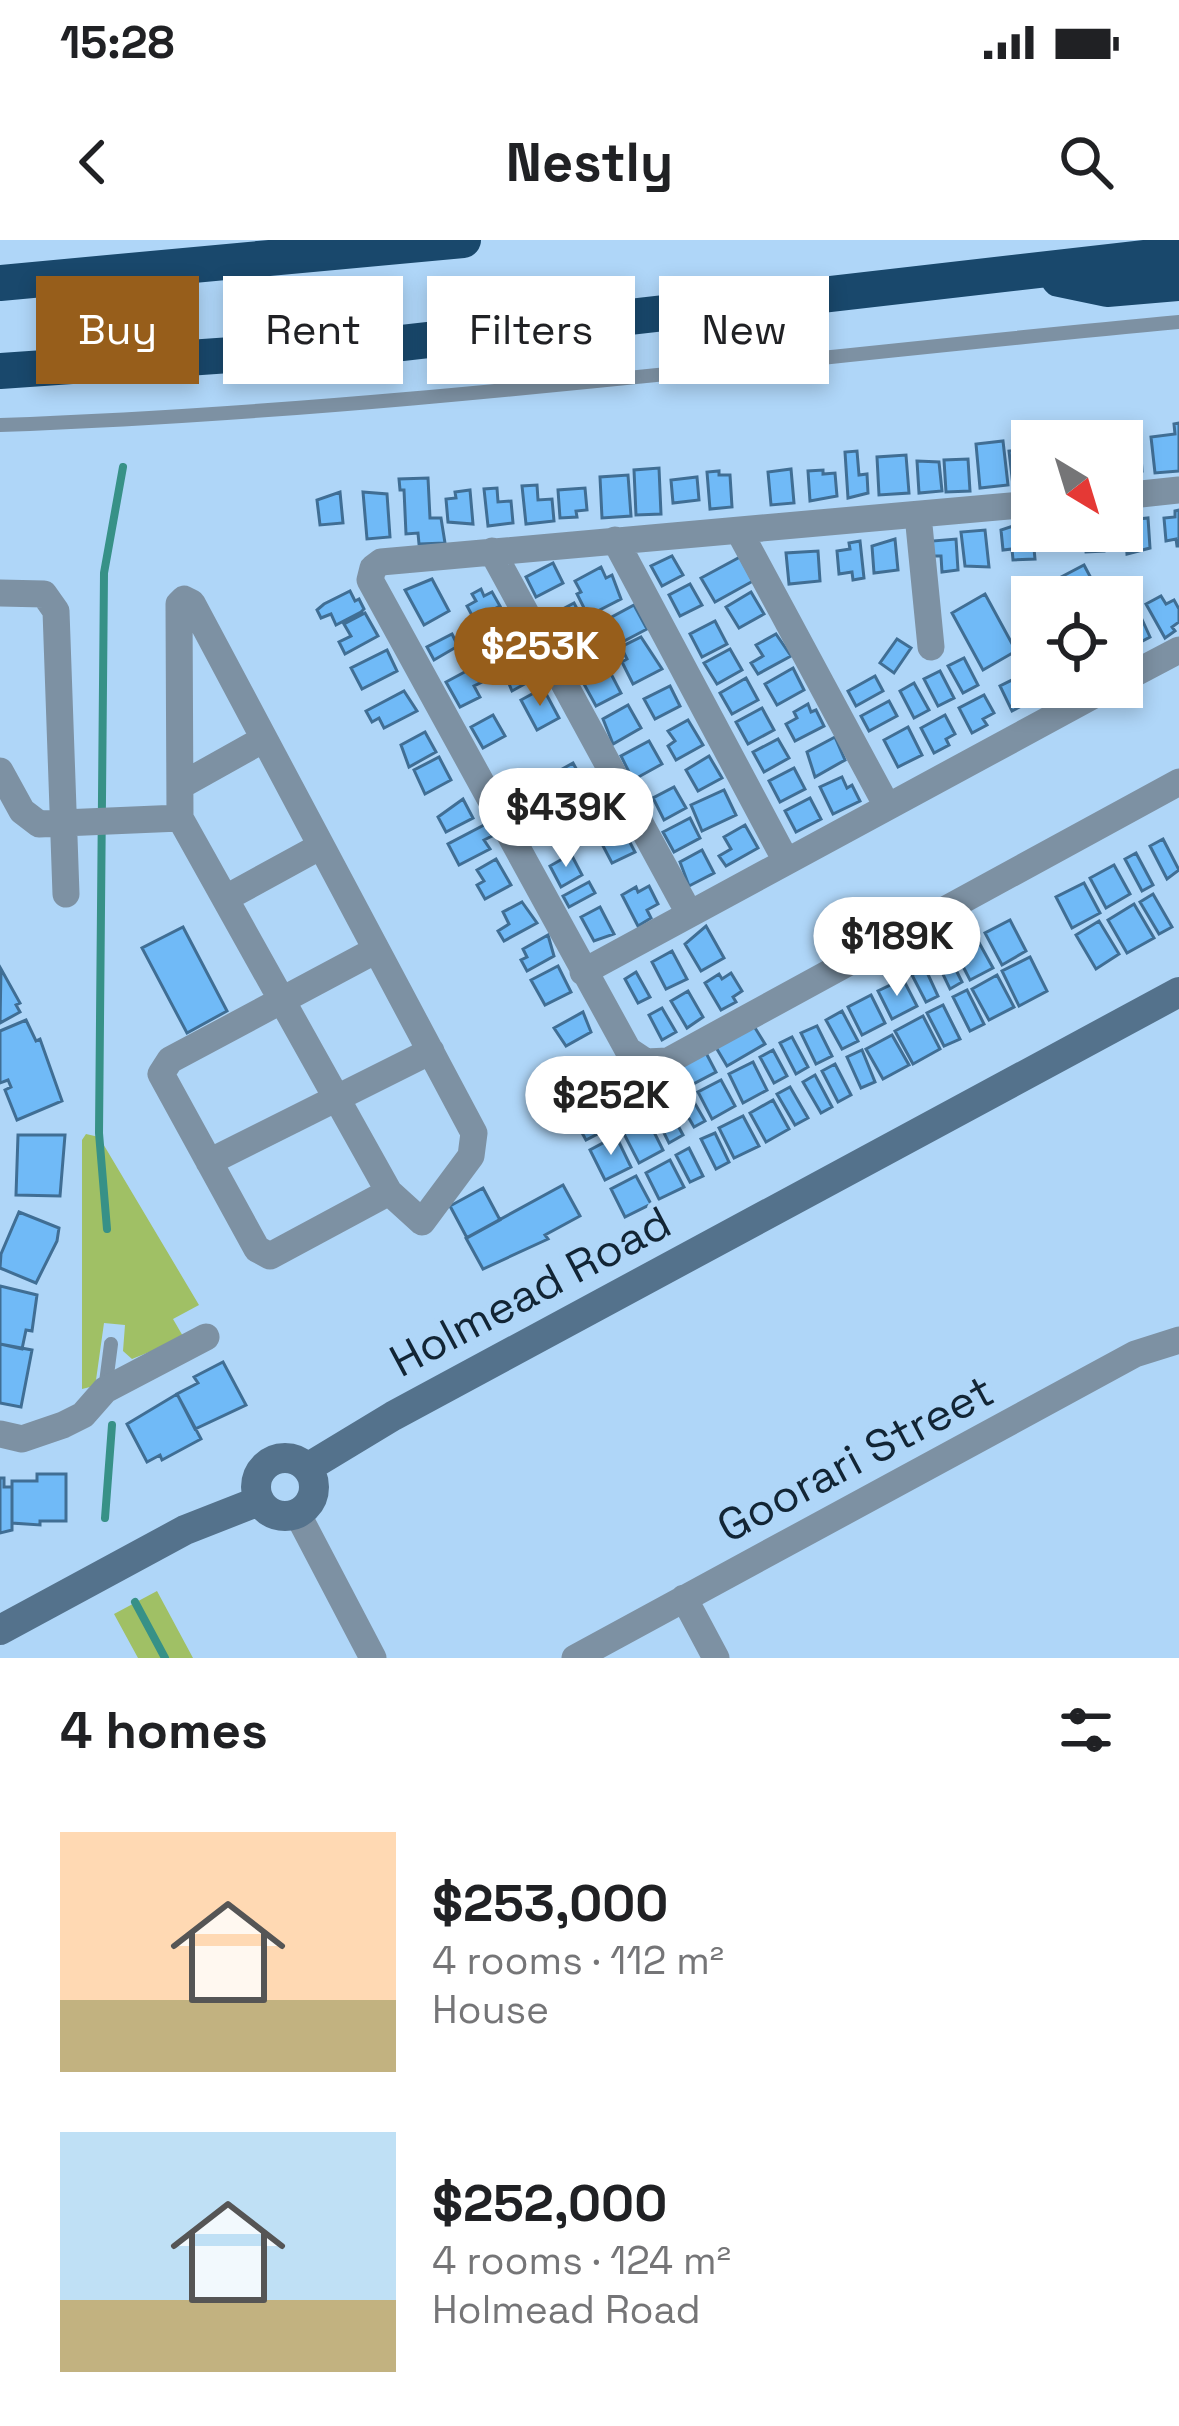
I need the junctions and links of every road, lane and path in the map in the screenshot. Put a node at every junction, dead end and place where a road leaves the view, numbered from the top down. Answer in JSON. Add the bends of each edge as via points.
{"nodes":[{"id":1,"x":463,"y":240,"type":"edge"},
{"id":2,"x":1179,"y":254,"type":"edge"},
{"id":3,"x":1026,"y":273,"type":"junction"},
{"id":4,"x":0,"y":283,"type":"edge"},
{"id":5,"x":1179,"y":283,"type":"edge"},
{"id":6,"x":1179,"y":322,"type":"edge"},
{"id":7,"x":0,"y":371,"type":"edge"},
{"id":8,"x":0,"y":425,"type":"edge"},
{"id":9,"x":1179,"y":490,"type":"edge"},
{"id":10,"x":1143,"y":494,"type":"edge"},
{"id":11,"x":1011,"y":506,"type":"edge"},
{"id":12,"x":918,"y":515,"type":"junction"},
{"id":13,"x":739,"y":531,"type":"junction"},
{"id":14,"x":615,"y":541,"type":"junction"},
{"id":15,"x":492,"y":551,"type":"junction"},
{"id":16,"x":0,"y":593,"type":"edge"},
{"id":17,"x":931,"y":647,"type":"dead end"},
{"id":18,"x":1179,"y":650,"type":"edge"},
{"id":19,"x":1143,"y":669,"type":"edge"},
{"id":20,"x":1070,"y":708,"type":"edge"},
{"id":21,"x":264,"y":740,"type":"junction"},
{"id":22,"x":0,"y":771,"type":"edge"},
{"id":23,"x":1179,"y":782,"type":"edge"},
{"id":24,"x":180,"y":786,"type":"junction"},
{"id":25,"x":886,"y":806,"type":"junction"},
{"id":26,"x":180,"y":818,"type":"junction"},
{"id":27,"x":74,"y":822,"type":"junction"},
{"id":28,"x":321,"y":846,"type":"junction"},
{"id":29,"x":786,"y":861,"type":"junction"},
{"id":30,"x":66,"y":894,"type":"dead end"},
{"id":31,"x":226,"y":898,"type":"junction"},
{"id":32,"x":689,"y":913,"type":"junction"},
{"id":33,"x":376,"y":950,"type":"junction"},
{"id":34,"x":584,"y":972,"type":"junction"},
{"id":35,"x":1179,"y":992,"type":"edge"},
{"id":36,"x":283,"y":999,"type":"junction"},
{"id":37,"x":431,"y":1052,"type":"junction"},
{"id":38,"x":337,"y":1098,"type":"junction"},
{"id":39,"x":209,"y":1162,"type":"junction"},
{"id":40,"x":389,"y":1192,"type":"junction"},
{"id":41,"x":206,"y":1337,"type":"dead end"},
{"id":42,"x":1179,"y":1340,"type":"edge"},
{"id":43,"x":111,"y":1344,"type":"dead end"},
{"id":44,"x":104,"y":1390,"type":"junction"},
{"id":45,"x":0,"y":1434,"type":"edge"},
{"id":46,"x":307,"y":1468,"type":"junction"},
{"id":47,"x":259,"y":1501,"type":"junction"},
{"id":48,"x":297,"y":1513,"type":"junction"},
{"id":49,"x":684,"y":1598,"type":"junction"},
{"id":50,"x":0,"y":1630,"type":"edge"},
{"id":51,"x":373,"y":1658,"type":"edge"},
{"id":52,"x":574,"y":1658,"type":"edge"},
{"id":53,"x":716,"y":1658,"type":"edge"}],
"edges":[{"from":1,"to":4,"type":"highway"},
{"from":2,"to":3,"type":"highway"},
{"from":3,"to":5,"type":"highway","via":[[1107,289]]},
{"from":3,"to":7,"type":"highway","via":[[402,343]]},
{"from":6,"to":8,"type":"lane","via":[[407,398]]},
{"from":9,"to":10,"type":"street"},
{"from":11,"to":12,"type":"street"},
{"from":12,"to":13,"type":"street"},
{"from":12,"to":17,"type":"street"},
{"from":13,"to":14,"type":"street"},
{"from":13,"to":25,"type":"street"},
{"from":14,"to":15,"type":"street"},
{"from":14,"to":29,"type":"street"},
{"from":15,"to":32,"type":"street"},
{"from":15,"to":34,"type":"street","via":[[381,562],[370,580]]},
{"from":16,"to":27,"type":"street","via":[[44,595],[56,611]]},
{"from":18,"to":19,"type":"street"},
{"from":20,"to":25,"type":"street"},
{"from":21,"to":24,"type":"street"},
{"from":21,"to":24,"type":"street","via":[[184,599]]},
{"from":21,"to":28,"type":"street"},
{"from":22,"to":27,"type":"street","via":[[39,824]]},
{"from":23,"to":34,"type":"street","via":[[668,1061],[646,1062],[628,1050]]},
{"from":24,"to":26,"type":"street"},
{"from":25,"to":29,"type":"street"},
{"from":26,"to":27,"type":"street"},
{"from":26,"to":31,"type":"street"},
{"from":27,"to":30,"type":"street"},
{"from":28,"to":31,"type":"street"},
{"from":28,"to":33,"type":"street"},
{"from":29,"to":32,"type":"street"},
{"from":31,"to":36,"type":"street"},
{"from":32,"to":34,"type":"street"},
{"from":33,"to":36,"type":"street"},
{"from":33,"to":37,"type":"street"},
{"from":35,"to":46,"type":"street","name":"Holmead Road"},
{"from":36,"to":38,"type":"street"},
{"from":36,"to":39,"type":"street","via":[[170,1060],[161,1074]]},
{"from":37,"to":38,"type":"street"},
{"from":37,"to":40,"type":"street","via":[[474,1133],[471,1156],[422,1222]]},
{"from":38,"to":39,"type":"street"},
{"from":38,"to":40,"type":"street"},
{"from":39,"to":40,"type":"street","via":[[257,1249],[270,1256]]},
{"from":41,"to":44,"type":"street"},
{"from":42,"to":49,"type":"street","name":"Goorari Street","via":[[1135,1354]]},
{"from":43,"to":44,"type":"lane"},
{"from":44,"to":45,"type":"street","via":[[63,1425],[22,1439]]},
{"from":46,"to":47,"type":"street","via":[[273,1460],[256,1482]]},
{"from":46,"to":48,"type":"street","via":[[313,1493]]},
{"from":47,"to":48,"type":"street","via":[[272,1513]]},
{"from":47,"to":50,"type":"street","via":[[185,1530]]},
{"from":48,"to":51,"type":"street"},
{"from":49,"to":52,"type":"street","name":"Goorari Street"},
{"from":49,"to":53,"type":"street"}]}
